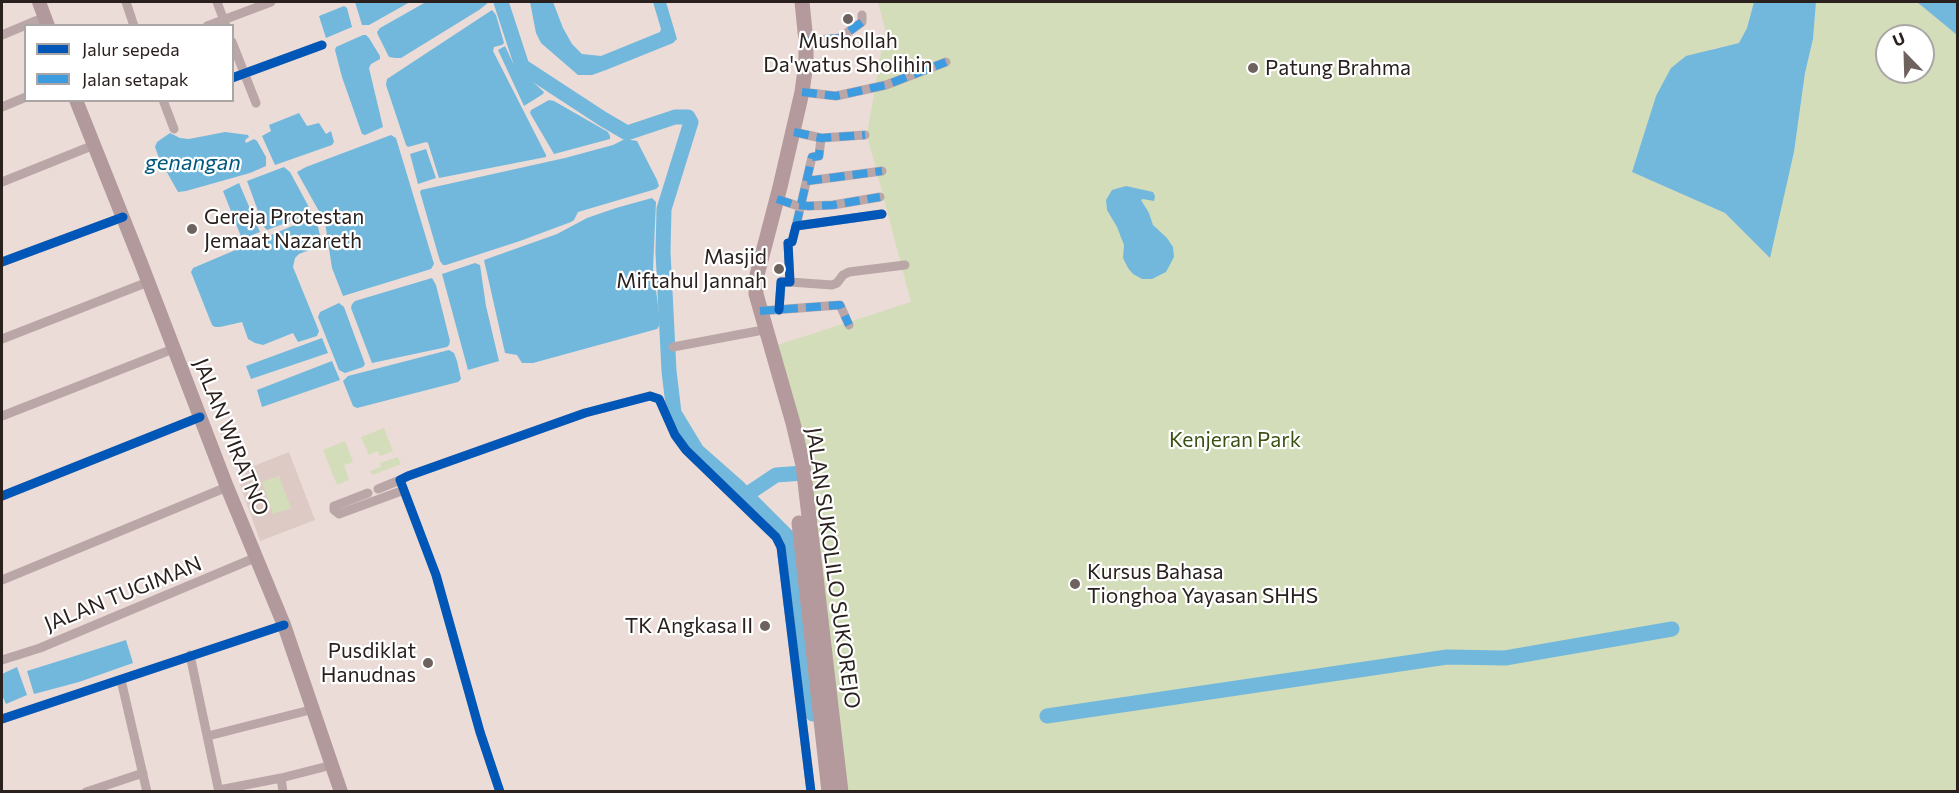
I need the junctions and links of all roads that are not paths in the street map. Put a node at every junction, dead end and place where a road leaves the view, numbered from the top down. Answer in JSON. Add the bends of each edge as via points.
{"nodes":[{"id":1,"x":39,"y":2,"type":"edge"},
{"id":2,"x":126,"y":2,"type":"edge"},
{"id":3,"x":217,"y":2,"type":"edge"},
{"id":4,"x":270,"y":2,"type":"edge"},
{"id":5,"x":793,"y":2,"type":"edge"},
{"id":6,"x":802,"y":2,"type":"edge"},
{"id":7,"x":862,"y":15,"type":"dead end"},
{"id":8,"x":47,"y":21,"type":"edge"},
{"id":9,"x":225,"y":22,"type":"edge"},
{"id":10,"x":133,"y":24,"type":"edge"},
{"id":11,"x":24,"y":28,"type":"edge"},
{"id":12,"x":2,"y":35,"type":"edge"},
{"id":13,"x":807,"y":41,"type":"junction"},
{"id":14,"x":322,"y":45,"type":"dead end"},
{"id":15,"x":234,"y":47,"type":"edge"},
{"id":16,"x":946,"y":63,"type":"dead end"},
{"id":17,"x":245,"y":74,"type":"junction"},
{"id":18,"x":234,"y":77,"type":"edge"},
{"id":19,"x":803,"y":88,"type":"junction"},
{"id":20,"x":24,"y":98,"type":"edge"},
{"id":21,"x":77,"y":102,"type":"edge"},
{"id":22,"x":166,"y":102,"type":"edge"},
{"id":23,"x":256,"y":103,"type":"dead end"},
{"id":24,"x":2,"y":107,"type":"edge"},
{"id":25,"x":174,"y":129,"type":"dead end"},
{"id":26,"x":795,"y":133,"type":"junction"},
{"id":27,"x":865,"y":135,"type":"dead end"},
{"id":28,"x":821,"y":138,"type":"junction"},
{"id":29,"x":94,"y":145,"type":"junction"},
{"id":30,"x":882,"y":171,"type":"dead end"},
{"id":31,"x":807,"y":181,"type":"junction"},
{"id":32,"x":2,"y":182,"type":"edge"},
{"id":33,"x":880,"y":197,"type":"dead end"},
{"id":34,"x":781,"y":200,"type":"junction"},
{"id":35,"x":801,"y":206,"type":"junction"},
{"id":36,"x":882,"y":214,"type":"dead end"},
{"id":37,"x":123,"y":217,"type":"junction"},
{"id":38,"x":796,"y":226,"type":"junction"},
{"id":39,"x":2,"y":262,"type":"edge"},
{"id":40,"x":905,"y":265,"type":"dead end"},
{"id":41,"x":148,"y":282,"type":"junction"},
{"id":42,"x":790,"y":282,"type":"junction"},
{"id":43,"x":753,"y":295,"type":"junction"},
{"id":44,"x":779,"y":310,"type":"junction"},
{"id":45,"x":763,"y":311,"type":"junction"},
{"id":46,"x":849,"y":326,"type":"dead end"},
{"id":47,"x":758,"y":331,"type":"junction"},
{"id":48,"x":2,"y":339,"type":"edge"},
{"id":49,"x":672,"y":347,"type":"dead end"},
{"id":50,"x":173,"y":349,"type":"junction"},
{"id":51,"x":2,"y":416,"type":"edge"},
{"id":52,"x":200,"y":417,"type":"junction"},
{"id":53,"x":798,"y":466,"type":"junction"},
{"id":54,"x":400,"y":480,"type":"junction"},
{"id":55,"x":227,"y":487,"type":"junction"},
{"id":56,"x":378,"y":489,"type":"dead end"},
{"id":57,"x":404,"y":490,"type":"junction"},
{"id":58,"x":368,"y":493,"type":"dead end"},
{"id":59,"x":2,"y":496,"type":"edge"},
{"id":60,"x":801,"y":500,"type":"junction"},
{"id":61,"x":257,"y":557,"type":"junction"},
{"id":62,"x":2,"y":580,"type":"edge"},
{"id":63,"x":284,"y":625,"type":"junction"},
{"id":64,"x":190,"y":656,"type":"junction"},
{"id":65,"x":2,"y":660,"type":"edge"},
{"id":66,"x":121,"y":680,"type":"junction"},
{"id":67,"x":314,"y":709,"type":"junction"},
{"id":68,"x":2,"y":719,"type":"edge"},
{"id":69,"x":208,"y":736,"type":"junction"},
{"id":70,"x":332,"y":765,"type":"junction"},
{"id":71,"x":143,"y":773,"type":"junction"},
{"id":72,"x":281,"y":778,"type":"junction"},
{"id":73,"x":219,"y":791,"type":"edge"},
{"id":74,"x":87,"y":792,"type":"edge"},
{"id":75,"x":147,"y":792,"type":"edge"},
{"id":76,"x":284,"y":792,"type":"edge"},
{"id":77,"x":341,"y":792,"type":"edge"},
{"id":78,"x":500,"y":792,"type":"edge"},
{"id":79,"x":811,"y":792,"type":"edge"},
{"id":80,"x":829,"y":792,"type":"edge"},
{"id":81,"x":842,"y":792,"type":"edge"}],
"edges":[{"from":1,"to":8,"type":"main road"},
{"from":2,"to":10,"type":"street"},
{"from":3,"to":9,"type":"street"},
{"from":4,"to":9,"type":"street"},
{"from":5,"to":13,"type":"main road","name":"JALAN SUKOLILO SUKOREJO"},
{"from":6,"to":13,"type":"main road","name":"JALAN SUKOLILO SUKOREJO"},
{"from":7,"to":13,"type":"street","via":[[862,22],[840,38]]},
{"from":11,"to":12,"type":"street"},
{"from":13,"to":19,"type":"main road","name":"JALAN SUKOLILO SUKOREJO"},
{"from":14,"to":17,"type":"street"},
{"from":15,"to":17,"type":"street"},
{"from":16,"to":19,"type":"street","via":[[886,85],[836,96]]},
{"from":17,"to":18,"type":"street"},
{"from":17,"to":23,"type":"street"},
{"from":19,"to":26,"type":"main road","name":"JALAN SUKOLILO SUKOREJO"},
{"from":20,"to":24,"type":"street"},
{"from":21,"to":29,"type":"main road","name":"JALAN WIRATNO"},
{"from":22,"to":25,"type":"street"},
{"from":26,"to":28,"type":"street"},
{"from":26,"to":34,"type":"main road","name":"JALAN SUKOLILO SUKOREJO"},
{"from":26,"to":43,"type":"main road","name":"JALAN SUKOLILO SUKOREJO","via":[[776,173],[748,266]]},
{"from":27,"to":28,"type":"street"},
{"from":28,"to":31,"type":"street","via":[[819,156],[812,157]]},
{"from":29,"to":32,"type":"street"},
{"from":29,"to":37,"type":"main road","name":"JALAN WIRATNO"},
{"from":30,"to":31,"type":"street"},
{"from":31,"to":35,"type":"street"},
{"from":33,"to":35,"type":"street"},
{"from":34,"to":35,"type":"street"},
{"from":34,"to":43,"type":"main road","name":"JALAN SUKOLILO SUKOREJO"},
{"from":35,"to":38,"type":"street"},
{"from":36,"to":38,"type":"street"},
{"from":37,"to":39,"type":"street"},
{"from":37,"to":41,"type":"main road","name":"JALAN WIRATNO"},
{"from":38,"to":42,"type":"street","via":[[792,242],[788,243]]},
{"from":40,"to":42,"type":"street","via":[[849,272],[832,285]]},
{"from":41,"to":48,"type":"street"},
{"from":41,"to":50,"type":"main road","name":"JALAN WIRATNO"},
{"from":42,"to":44,"type":"street","via":[[781,282]]},
{"from":43,"to":45,"type":"main road","name":"JALAN SUKOLILO SUKOREJO"},
{"from":43,"to":47,"type":"main road","name":"JALAN SUKOLILO SUKOREJO"},
{"from":44,"to":45,"type":"street"},
{"from":44,"to":46,"type":"street","via":[[840,305]]},
{"from":45,"to":53,"type":"main road","name":"JALAN SUKOLILO SUKOREJO","via":[[785,392]]},
{"from":47,"to":49,"type":"street"},
{"from":47,"to":53,"type":"main road","name":"JALAN SUKOLILO SUKOREJO"},
{"from":50,"to":51,"type":"street"},
{"from":50,"to":52,"type":"main road","name":"JALAN WIRATNO"},
{"from":52,"to":55,"type":"main road","name":"JALAN WIRATNO"},
{"from":52,"to":59,"type":"street"},
{"from":53,"to":60,"type":"main road","name":"JALAN SUKOLILO SUKOREJO"},
{"from":54,"to":56,"type":"street"},
{"from":54,"to":57,"type":"street"},
{"from":54,"to":79,"type":"street","via":[[585,413],[641,397],[656,397],[686,450],[776,537],[781,547]]},
{"from":55,"to":61,"type":"main road","name":"JALAN WIRATNO"},
{"from":55,"to":62,"type":"street"},
{"from":57,"to":58,"type":"street","via":[[339,514],[334,510],[334,506]]},
{"from":57,"to":78,"type":"street","via":[[436,575]]},
{"from":60,"to":80,"type":"main road","name":"JALAN SUKOLILO SUKOREJO"},
{"from":60,"to":81,"type":"main road","name":"JALAN SUKOLILO SUKOREJO"},
{"from":61,"to":63,"type":"main road","name":"JALAN WIRATNO"},
{"from":61,"to":65,"type":"street","name":"JALAN TUGIMAN"},
{"from":63,"to":64,"type":"street"},
{"from":63,"to":67,"type":"main road","name":"JALAN WIRATNO"},
{"from":64,"to":66,"type":"street"},
{"from":64,"to":69,"type":"street"},
{"from":66,"to":68,"type":"street"},
{"from":66,"to":71,"type":"street"},
{"from":67,"to":69,"type":"street"},
{"from":67,"to":70,"type":"main road","name":"JALAN WIRATNO"},
{"from":69,"to":73,"type":"street"},
{"from":70,"to":72,"type":"street"},
{"from":70,"to":77,"type":"main road","name":"JALAN WIRATNO"},
{"from":71,"to":74,"type":"street"},
{"from":71,"to":75,"type":"street"},
{"from":72,"to":73,"type":"street"},
{"from":72,"to":76,"type":"street"}]}
